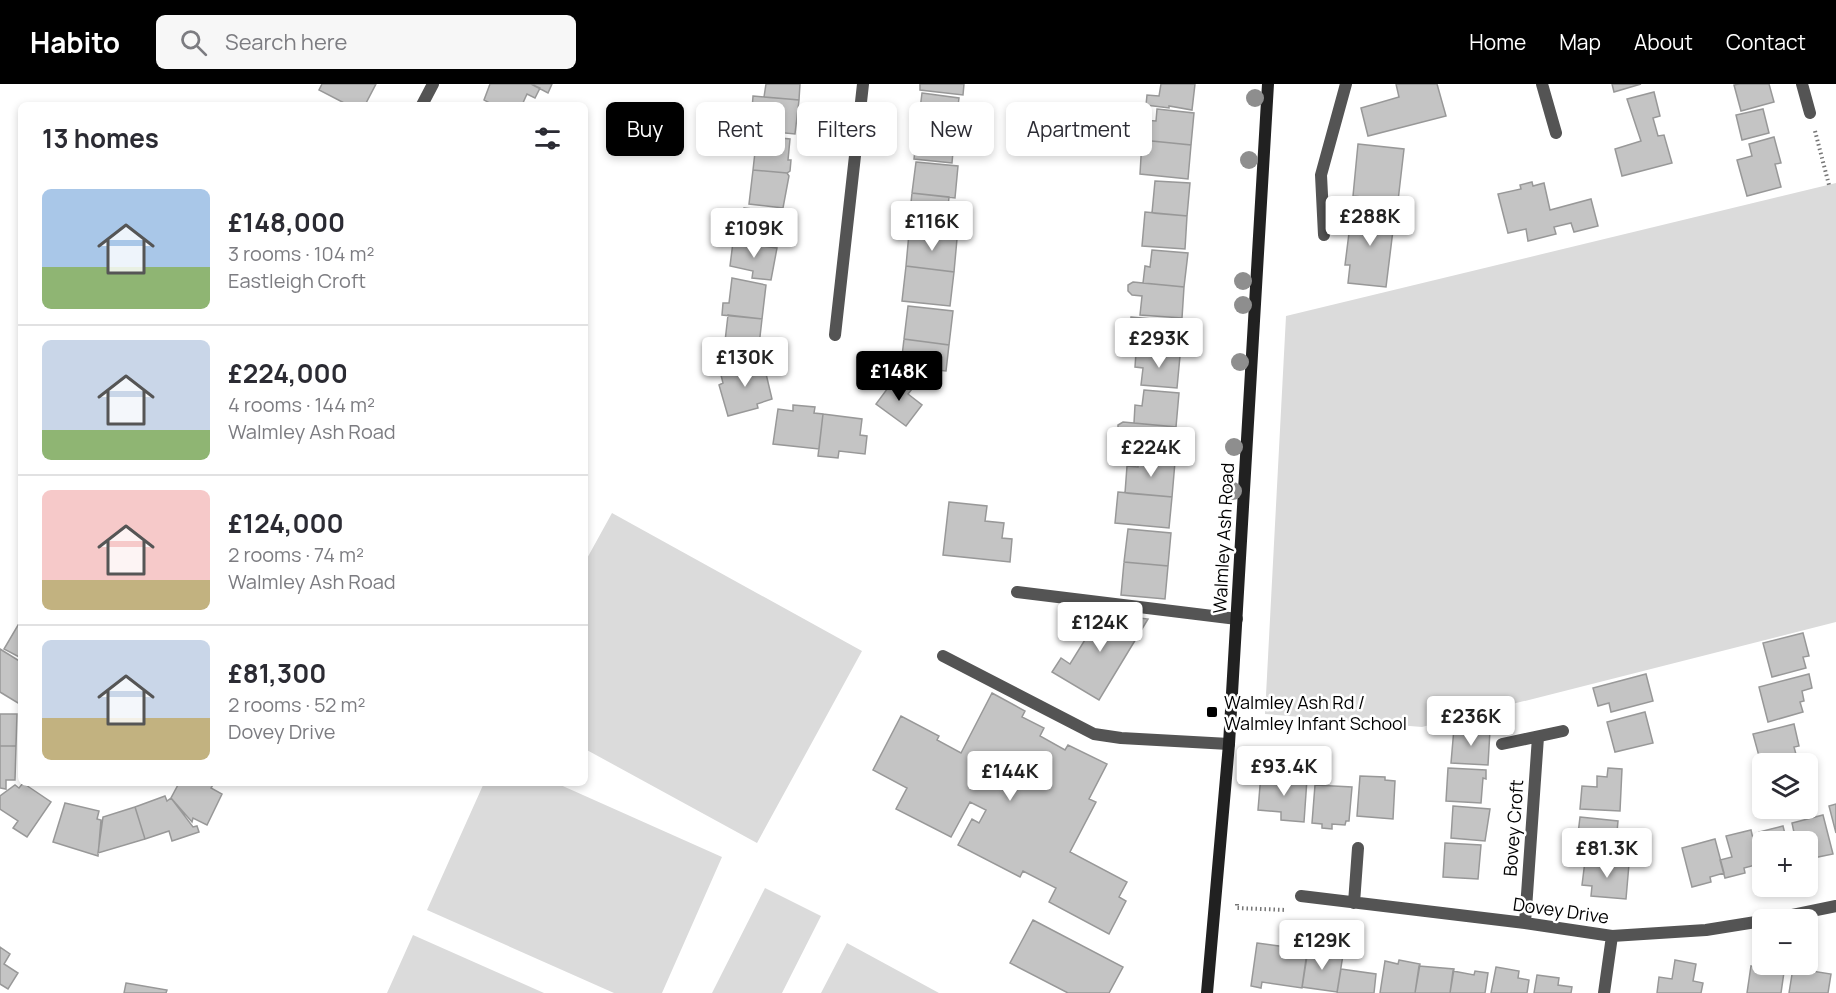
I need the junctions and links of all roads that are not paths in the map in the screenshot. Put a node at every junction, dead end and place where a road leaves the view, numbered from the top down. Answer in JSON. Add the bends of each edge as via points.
{"nodes":[{"id":1,"x":433,"y":84,"type":"edge"},
{"id":2,"x":863,"y":84,"type":"edge"},
{"id":3,"x":1268,"y":84,"type":"edge"},
{"id":4,"x":1346,"y":84,"type":"edge"},
{"id":5,"x":1542,"y":84,"type":"edge"},
{"id":6,"x":1802,"y":84,"type":"edge"},
{"id":7,"x":424,"y":102,"type":"edge"},
{"id":8,"x":1810,"y":113,"type":"road end"},
{"id":9,"x":1556,"y":133,"type":"dead end"},
{"id":10,"x":1324,"y":235,"type":"dead end"},
{"id":11,"x":835,"y":334,"type":"dead end"},
{"id":12,"x":1017,"y":592,"type":"dead end"},
{"id":13,"x":1237,"y":619,"type":"junction"},
{"id":14,"x":943,"y":656,"type":"dead end"},
{"id":15,"x":1563,"y":731,"type":"dead end"},
{"id":16,"x":1538,"y":737,"type":"junction"},
{"id":17,"x":1229,"y":744,"type":"junction"},
{"id":18,"x":1502,"y":744,"type":"dead end"},
{"id":19,"x":1358,"y":848,"type":"dead end"},
{"id":20,"x":1301,"y":896,"type":"road end"},
{"id":21,"x":1354,"y":903,"type":"junction"},
{"id":22,"x":1836,"y":906,"type":"edge"},
{"id":23,"x":1818,"y":910,"type":"edge"},
{"id":24,"x":1525,"y":923,"type":"junction"},
{"id":25,"x":1752,"y":923,"type":"edge"},
{"id":26,"x":1612,"y":936,"type":"junction"},
{"id":27,"x":1206,"y":993,"type":"edge"},
{"id":28,"x":1604,"y":993,"type":"edge"}],
"edges":[{"from":1,"to":7,"type":"street"},
{"from":2,"to":11,"type":"street"},
{"from":3,"to":13,"type":"street","name":"Walmley Ash Road"},
{"from":4,"to":10,"type":"street","via":[[1321,174]]},
{"from":5,"to":9,"type":"street"},
{"from":6,"to":8,"type":"street"},
{"from":12,"to":13,"type":"street"},
{"from":13,"to":17,"type":"street","name":"Walmley Ash Road"},
{"from":14,"to":17,"type":"street","via":[[1094,734]]},
{"from":15,"to":16,"type":"street"},
{"from":16,"to":18,"type":"street"},
{"from":16,"to":24,"type":"street","name":"Bovey Croft"},
{"from":17,"to":27,"type":"street","name":"Walmley Ash Road"},
{"from":19,"to":21,"type":"street"},
{"from":20,"to":21,"type":"street","name":"Dovey Drive"},
{"from":21,"to":24,"type":"street","name":"Dovey Drive"},
{"from":22,"to":23,"type":"street"},
{"from":24,"to":26,"type":"street","name":"Dovey Drive"},
{"from":25,"to":26,"type":"street","name":"Dovey Drive"},
{"from":26,"to":28,"type":"street"}]}
